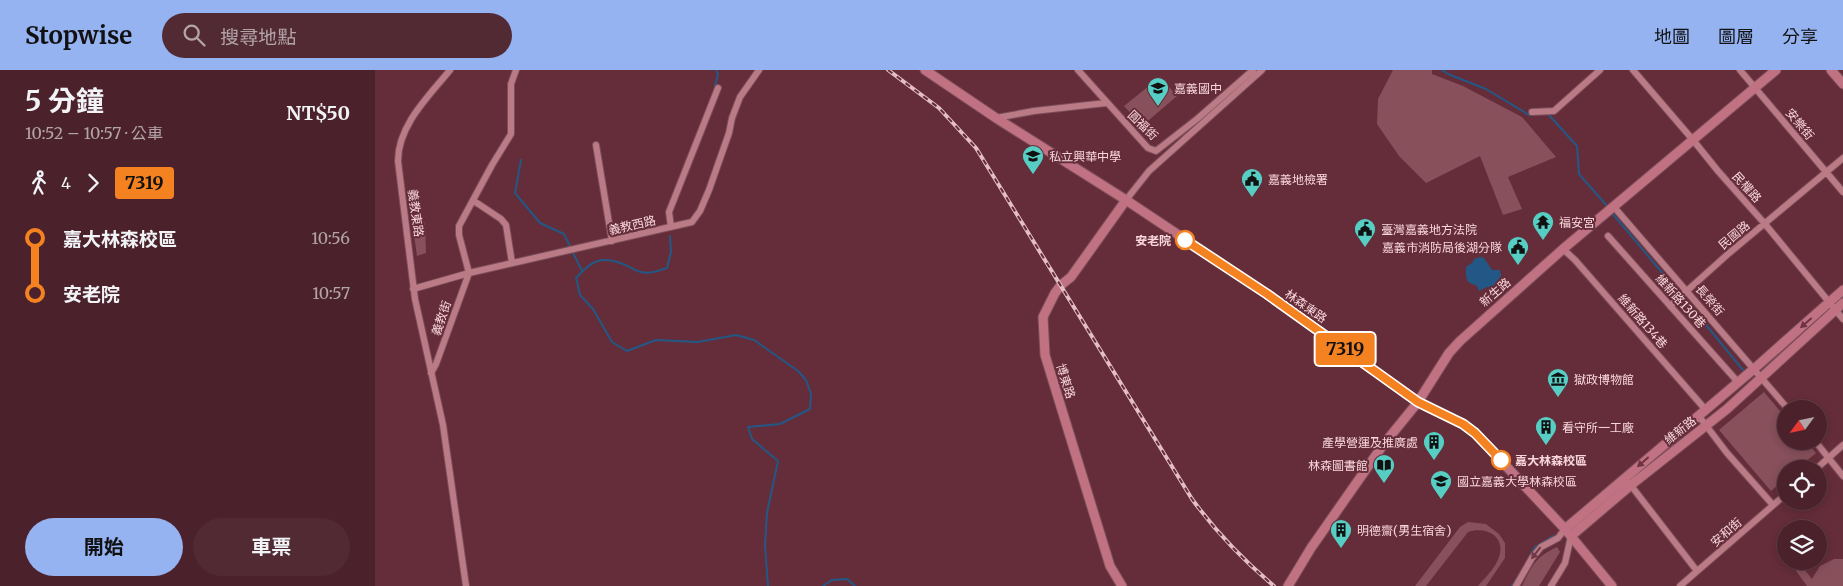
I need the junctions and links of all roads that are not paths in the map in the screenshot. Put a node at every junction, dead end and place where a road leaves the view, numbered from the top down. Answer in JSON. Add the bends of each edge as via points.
{"nodes":[{"id":1,"x":450,"y":70,"type":"edge"},
{"id":2,"x":516,"y":70,"type":"edge"},
{"id":3,"x":759,"y":70,"type":"edge"},
{"id":4,"x":925,"y":70,"type":"edge"},
{"id":5,"x":1078,"y":70,"type":"edge"},
{"id":6,"x":1253,"y":70,"type":"edge"},
{"id":7,"x":1262,"y":70,"type":"edge"},
{"id":8,"x":1600,"y":70,"type":"edge"},
{"id":9,"x":1633,"y":70,"type":"edge"},
{"id":10,"x":1740,"y":70,"type":"edge"},
{"id":11,"x":1776,"y":70,"type":"edge"},
{"id":12,"x":1831,"y":70,"type":"edge"},
{"id":13,"x":1843,"y":84,"type":"edge"},
{"id":14,"x":718,"y":88,"type":"dead end"},
{"id":15,"x":1755,"y":88,"type":"junction"},
{"id":16,"x":1106,"y":103,"type":"junction"},
{"id":17,"x":1532,"y":112,"type":"dead end"},
{"id":18,"x":996,"y":118,"type":"junction"},
{"id":19,"x":1693,"y":140,"type":"junction"},
{"id":20,"x":596,"y":145,"type":"dead end"},
{"id":21,"x":1843,"y":158,"type":"edge"},
{"id":22,"x":1826,"y":172,"type":"junction"},
{"id":23,"x":1843,"y":192,"type":"edge"},
{"id":24,"x":1126,"y":200,"type":"junction"},
{"id":25,"x":474,"y":201,"type":"junction"},
{"id":26,"x":1611,"y":209,"type":"junction"},
{"id":27,"x":1765,"y":224,"type":"junction"},
{"id":28,"x":671,"y":227,"type":"junction"},
{"id":29,"x":1608,"y":236,"type":"dead end"},
{"id":30,"x":612,"y":241,"type":"junction"},
{"id":31,"x":1563,"y":249,"type":"junction"},
{"id":32,"x":512,"y":263,"type":"junction"},
{"id":33,"x":469,"y":273,"type":"junction"},
{"id":34,"x":413,"y":288,"type":"junction"},
{"id":35,"x":1843,"y":290,"type":"edge"},
{"id":36,"x":1687,"y":291,"type":"junction"},
{"id":37,"x":1843,"y":303,"type":"edge"},
{"id":38,"x":1670,"y":306,"type":"junction"},
{"id":39,"x":1832,"y":306,"type":"junction"},
{"id":40,"x":1843,"y":319,"type":"edge"},
{"id":41,"x":1755,"y":368,"type":"junction"},
{"id":42,"x":431,"y":373,"type":"junction"},
{"id":43,"x":1762,"y":376,"type":"junction"},
{"id":44,"x":1737,"y":381,"type":"junction"},
{"id":45,"x":1781,"y":400,"type":"edge"},
{"id":46,"x":1418,"y":402,"type":"junction"},
{"id":47,"x":1702,"y":412,"type":"junction"},
{"id":48,"x":1706,"y":426,"type":"junction"},
{"id":49,"x":1843,"y":445,"type":"edge"},
{"id":50,"x":1822,"y":450,"type":"edge"},
{"id":51,"x":1828,"y":458,"type":"junction"},
{"id":52,"x":1843,"y":476,"type":"edge"},
{"id":53,"x":1628,"y":482,"type":"junction"},
{"id":54,"x":1777,"y":502,"type":"edge"},
{"id":55,"x":1773,"y":505,"type":"junction"},
{"id":56,"x":1568,"y":533,"type":"junction"},
{"id":57,"x":1697,"y":571,"type":"junction"},
{"id":58,"x":466,"y":586,"type":"edge"},
{"id":59,"x":1122,"y":586,"type":"edge"},
{"id":60,"x":1288,"y":586,"type":"edge"},
{"id":61,"x":1516,"y":586,"type":"edge"},
{"id":62,"x":1551,"y":586,"type":"edge"},
{"id":63,"x":1611,"y":586,"type":"edge"},
{"id":64,"x":1680,"y":586,"type":"edge"}],
"edges":[{"from":1,"to":34,"type":"street","name":"義教東路","via":[[417,111],[398,149]]},
{"from":2,"to":25,"type":"street","via":[[510,96],[511,134]]},
{"from":3,"to":28,"type":"street","name":"義教西路","via":[[740,97],[700,211],[692,222]]},
{"from":4,"to":18,"type":"street","name":"林森東路"},
{"from":5,"to":16,"type":"street"},
{"from":6,"to":16,"type":"street","name":"圓福街","via":[[1156,151],[1148,148]]},
{"from":7,"to":24,"type":"street","via":[[1149,171]]},
{"from":8,"to":17,"type":"street","via":[[1554,111]]},
{"from":9,"to":19,"type":"street","name":"民權路"},
{"from":10,"to":15,"type":"street","name":"安樂街"},
{"from":11,"to":15,"type":"street","name":"新生路"},
{"from":12,"to":13,"type":"street"},
{"from":14,"to":28,"type":"street","via":[[669,212]]},
{"from":15,"to":19,"type":"street","name":"新生路"},
{"from":15,"to":22,"type":"street","name":"安樂街"},
{"from":16,"to":18,"type":"street"},
{"from":18,"to":24,"type":"street","name":"林森東路"},
{"from":19,"to":26,"type":"street","name":"新生路"},
{"from":19,"to":27,"type":"street","name":"民權路"},
{"from":20,"to":30,"type":"street"},
{"from":21,"to":22,"type":"street","name":"民國路"},
{"from":22,"to":23,"type":"street","name":"安樂街"},
{"from":22,"to":27,"type":"street","name":"民國路"},
{"from":24,"to":46,"type":"street","name":"林森東路","via":[[1267,294]]},
{"from":24,"to":59,"type":"street","name":"博東路","via":[[1071,277],[1055,293],[1043,317],[1045,356],[1110,566]]},
{"from":25,"to":32,"type":"street","via":[[506,225]]},
{"from":25,"to":33,"type":"street","via":[[459,226]]},
{"from":26,"to":31,"type":"street","name":"新生路"},
{"from":26,"to":36,"type":"street","name":"長榮街"},
{"from":27,"to":36,"type":"street","name":"民國路"},
{"from":27,"to":39,"type":"street","name":"民權路"},
{"from":28,"to":30,"type":"street","name":"義教西路"},
{"from":29,"to":38,"type":"street","name":"維新路130巷"},
{"from":30,"to":32,"type":"street","name":"義教西路"},
{"from":31,"to":46,"type":"street","name":"新生路","via":[[1460,341]]},
{"from":31,"to":47,"type":"street","name":"維新路134巷"},
{"from":32,"to":33,"type":"street","name":"義教西路"},
{"from":33,"to":34,"type":"street","name":"義教西路"},
{"from":33,"to":42,"type":"street","name":"義教街"},
{"from":34,"to":42,"type":"street","name":"義教東路"},
{"from":35,"to":39,"type":"street","name":"維新路"},
{"from":36,"to":38,"type":"street","name":"民國路"},
{"from":36,"to":41,"type":"street","name":"長榮街"},
{"from":37,"to":39,"type":"street","name":"維新路"},
{"from":38,"to":44,"type":"street","name":"維新路130巷"},
{"from":39,"to":40,"type":"street","name":"民權路"},
{"from":39,"to":41,"type":"street","name":"維新路","one_way":true},
{"from":39,"to":43,"type":"street","name":"維新路"},
{"from":41,"to":43,"type":"street","name":"長榮街"},
{"from":41,"to":44,"type":"street","name":"維新路"},
{"from":42,"to":58,"type":"street","via":[[443,425]]},
{"from":43,"to":45,"type":"street","name":"長榮街"},
{"from":43,"to":48,"type":"street","name":"維新路"},
{"from":44,"to":47,"type":"street","name":"維新路"},
{"from":46,"to":56,"type":"street","name":"林森東路","via":[[1475,433]]},
{"from":46,"to":60,"type":"street","name":"新生路","via":[[1383,445]]},
{"from":47,"to":48,"type":"street","name":"維新路134巷"},
{"from":47,"to":53,"type":"street","name":"維新路","one_way":true},
{"from":48,"to":53,"type":"street","name":"維新路"},
{"from":48,"to":55,"type":"street","name":"維新路134巷"},
{"from":49,"to":51,"type":"street"},
{"from":50,"to":51,"type":"street"},
{"from":51,"to":52,"type":"street"},
{"from":53,"to":56,"type":"street","name":"維新路"},
{"from":53,"to":57,"type":"street"},
{"from":54,"to":55,"type":"street","name":"安和街"},
{"from":55,"to":57,"type":"street","name":"安和街"},
{"from":56,"to":61,"type":"street","one_way":true,"via":[[1541,547]]},
{"from":56,"to":62,"type":"street","via":[[1565,563]]},
{"from":56,"to":63,"type":"street","name":"林森東路"},
{"from":57,"to":64,"type":"street","name":"安和街"}]}
